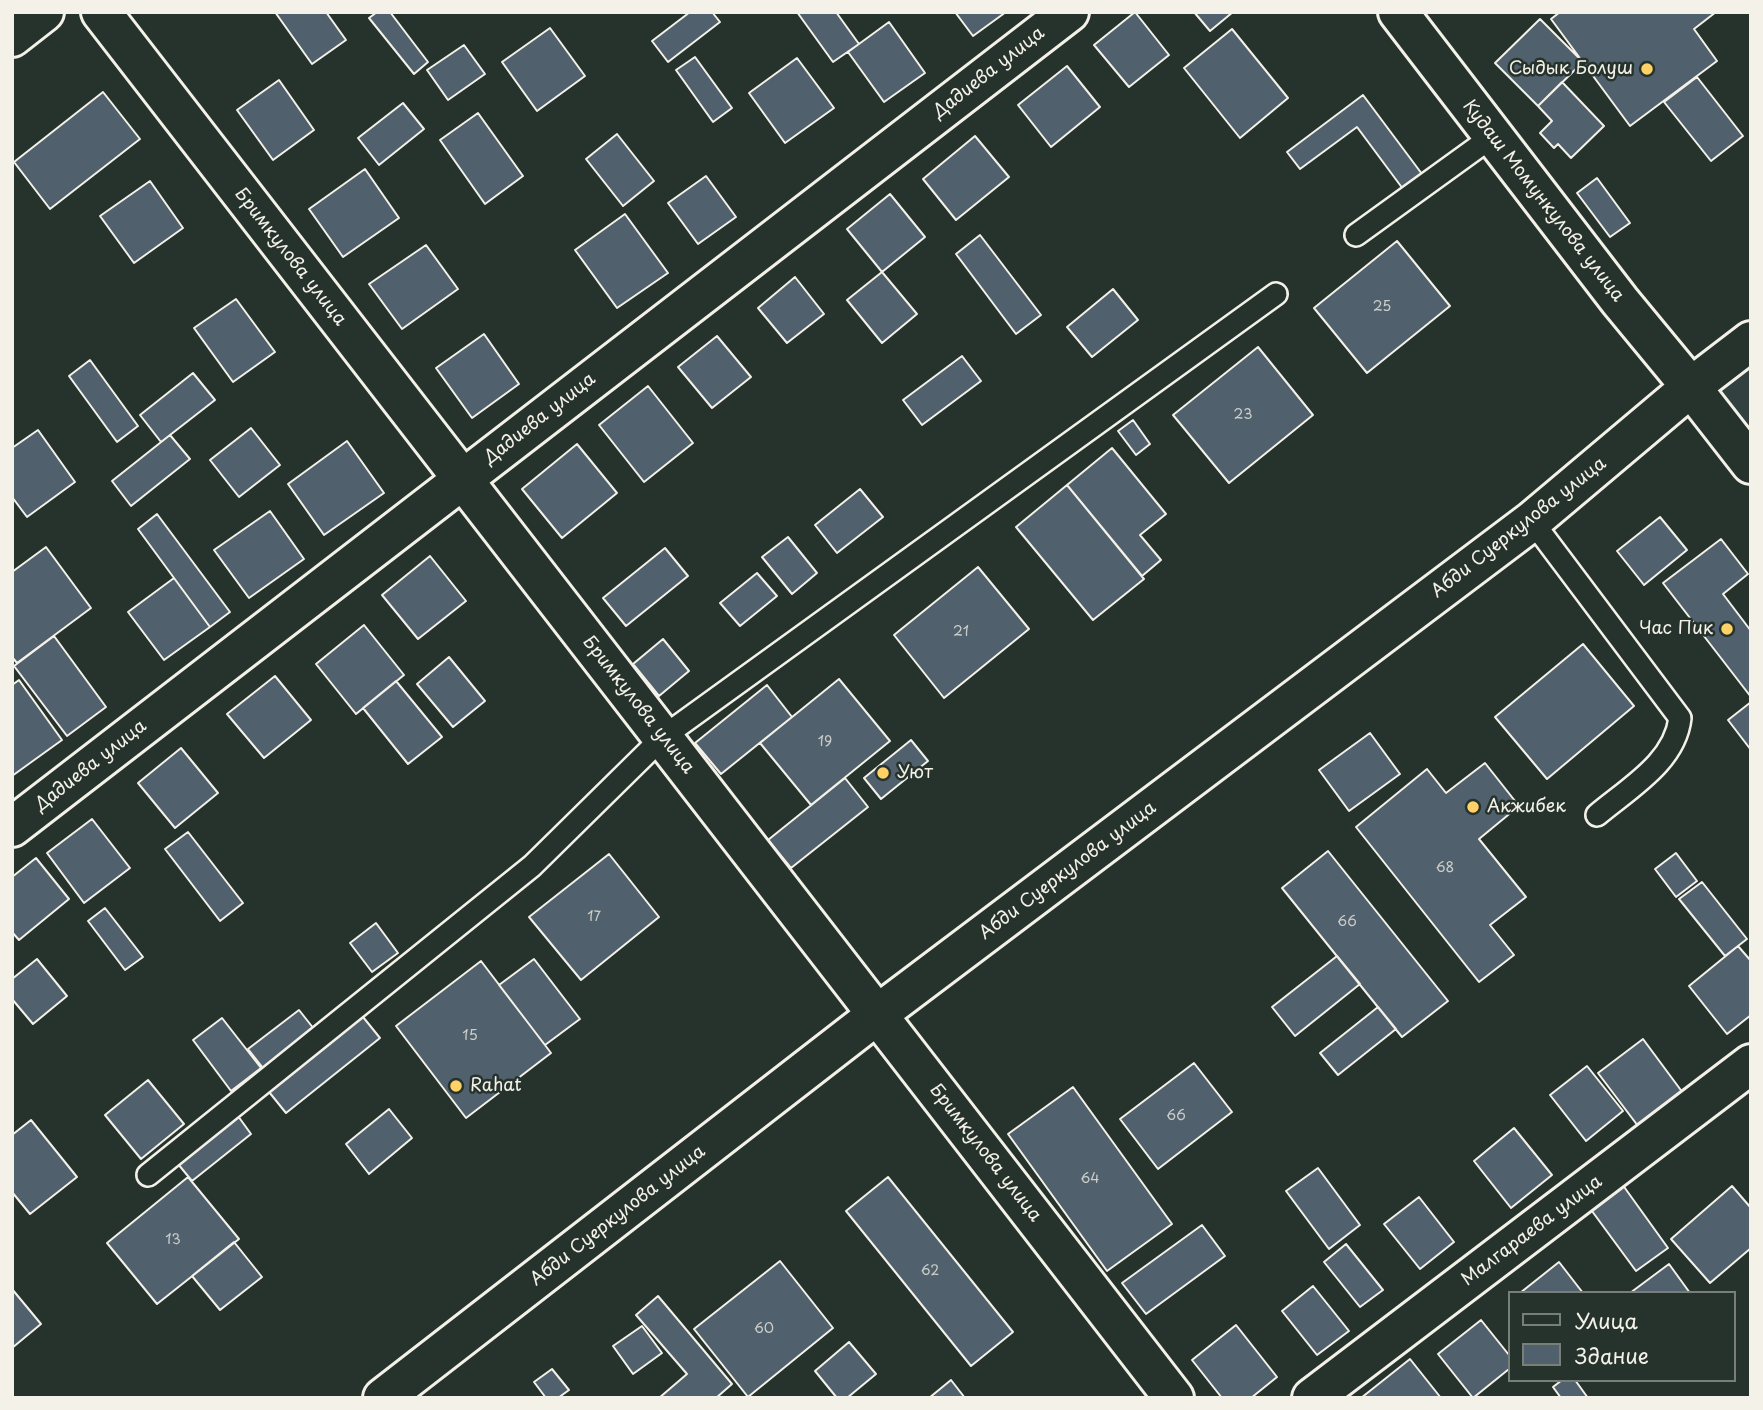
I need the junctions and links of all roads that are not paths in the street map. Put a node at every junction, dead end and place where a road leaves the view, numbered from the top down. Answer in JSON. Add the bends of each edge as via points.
{"nodes":[{"id":1,"x":44,"y":12,"type":"edge"},
{"id":2,"x":101,"y":12,"type":"edge"},
{"id":3,"x":1069,"y":12,"type":"edge"},
{"id":4,"x":1398,"y":12,"type":"edge"},
{"id":5,"x":12,"y":37,"type":"edge"},
{"id":6,"x":1493,"y":136,"type":"junction"},
{"id":7,"x":1356,"y":235,"type":"dead end"},
{"id":8,"x":1276,"y":294,"type":"dead end"},
{"id":9,"x":1751,"y":341,"type":"edge"},
{"id":10,"x":1691,"y":387,"type":"junction"},
{"id":11,"x":1751,"y":464,"type":"edge"},
{"id":12,"x":463,"y":479,"type":"junction"},
{"id":13,"x":1532,"y":522,"type":"junction"},
{"id":14,"x":663,"y":737,"type":"junction"},
{"id":15,"x":1597,"y":815,"type":"dead end"},
{"id":16,"x":12,"y":827,"type":"edge"},
{"id":17,"x":878,"y":1014,"type":"junction"},
{"id":18,"x":1751,"y":1064,"type":"edge"},
{"id":19,"x":148,"y":1175,"type":"dead end"},
{"id":20,"x":383,"y":1398,"type":"edge"},
{"id":21,"x":1174,"y":1398,"type":"edge"},
{"id":22,"x":1312,"y":1398,"type":"edge"}],
"edges":[{"from":1,"to":5,"type":"street"},
{"from":2,"to":12,"type":"street","name":"Бримкулова улица"},
{"from":3,"to":12,"type":"street","name":"Дадиева улица"},
{"from":4,"to":6,"type":"street","name":"Кудаш Момункулова улица"},
{"from":6,"to":7,"type":"lane"},
{"from":6,"to":10,"type":"street","name":"Кудаш Момункулова улица"},
{"from":8,"to":14,"type":"lane"},
{"from":9,"to":10,"type":"street","name":"Абди Суеркулова улица"},
{"from":10,"to":11,"type":"street","name":"Кудаш Момункулова улица"},
{"from":10,"to":13,"type":"street","name":"Абди Суеркулова улица"},
{"from":12,"to":14,"type":"street","name":"Бримкулова улица"},
{"from":12,"to":16,"type":"street","name":"Дадиева улица"},
{"from":13,"to":15,"type":"lane","via":[[1680,718],[1668,754]]},
{"from":13,"to":17,"type":"street","name":"Абди Суеркулова улица"},
{"from":14,"to":17,"type":"street","name":"Бримкулова улица"},
{"from":14,"to":19,"type":"lane","via":[[532,866]]},
{"from":17,"to":20,"type":"street","name":"Абди Суеркулова улица"},
{"from":17,"to":21,"type":"street","name":"Бримкулова улица"},
{"from":18,"to":22,"type":"street","name":"Малгараева улица"}]}
